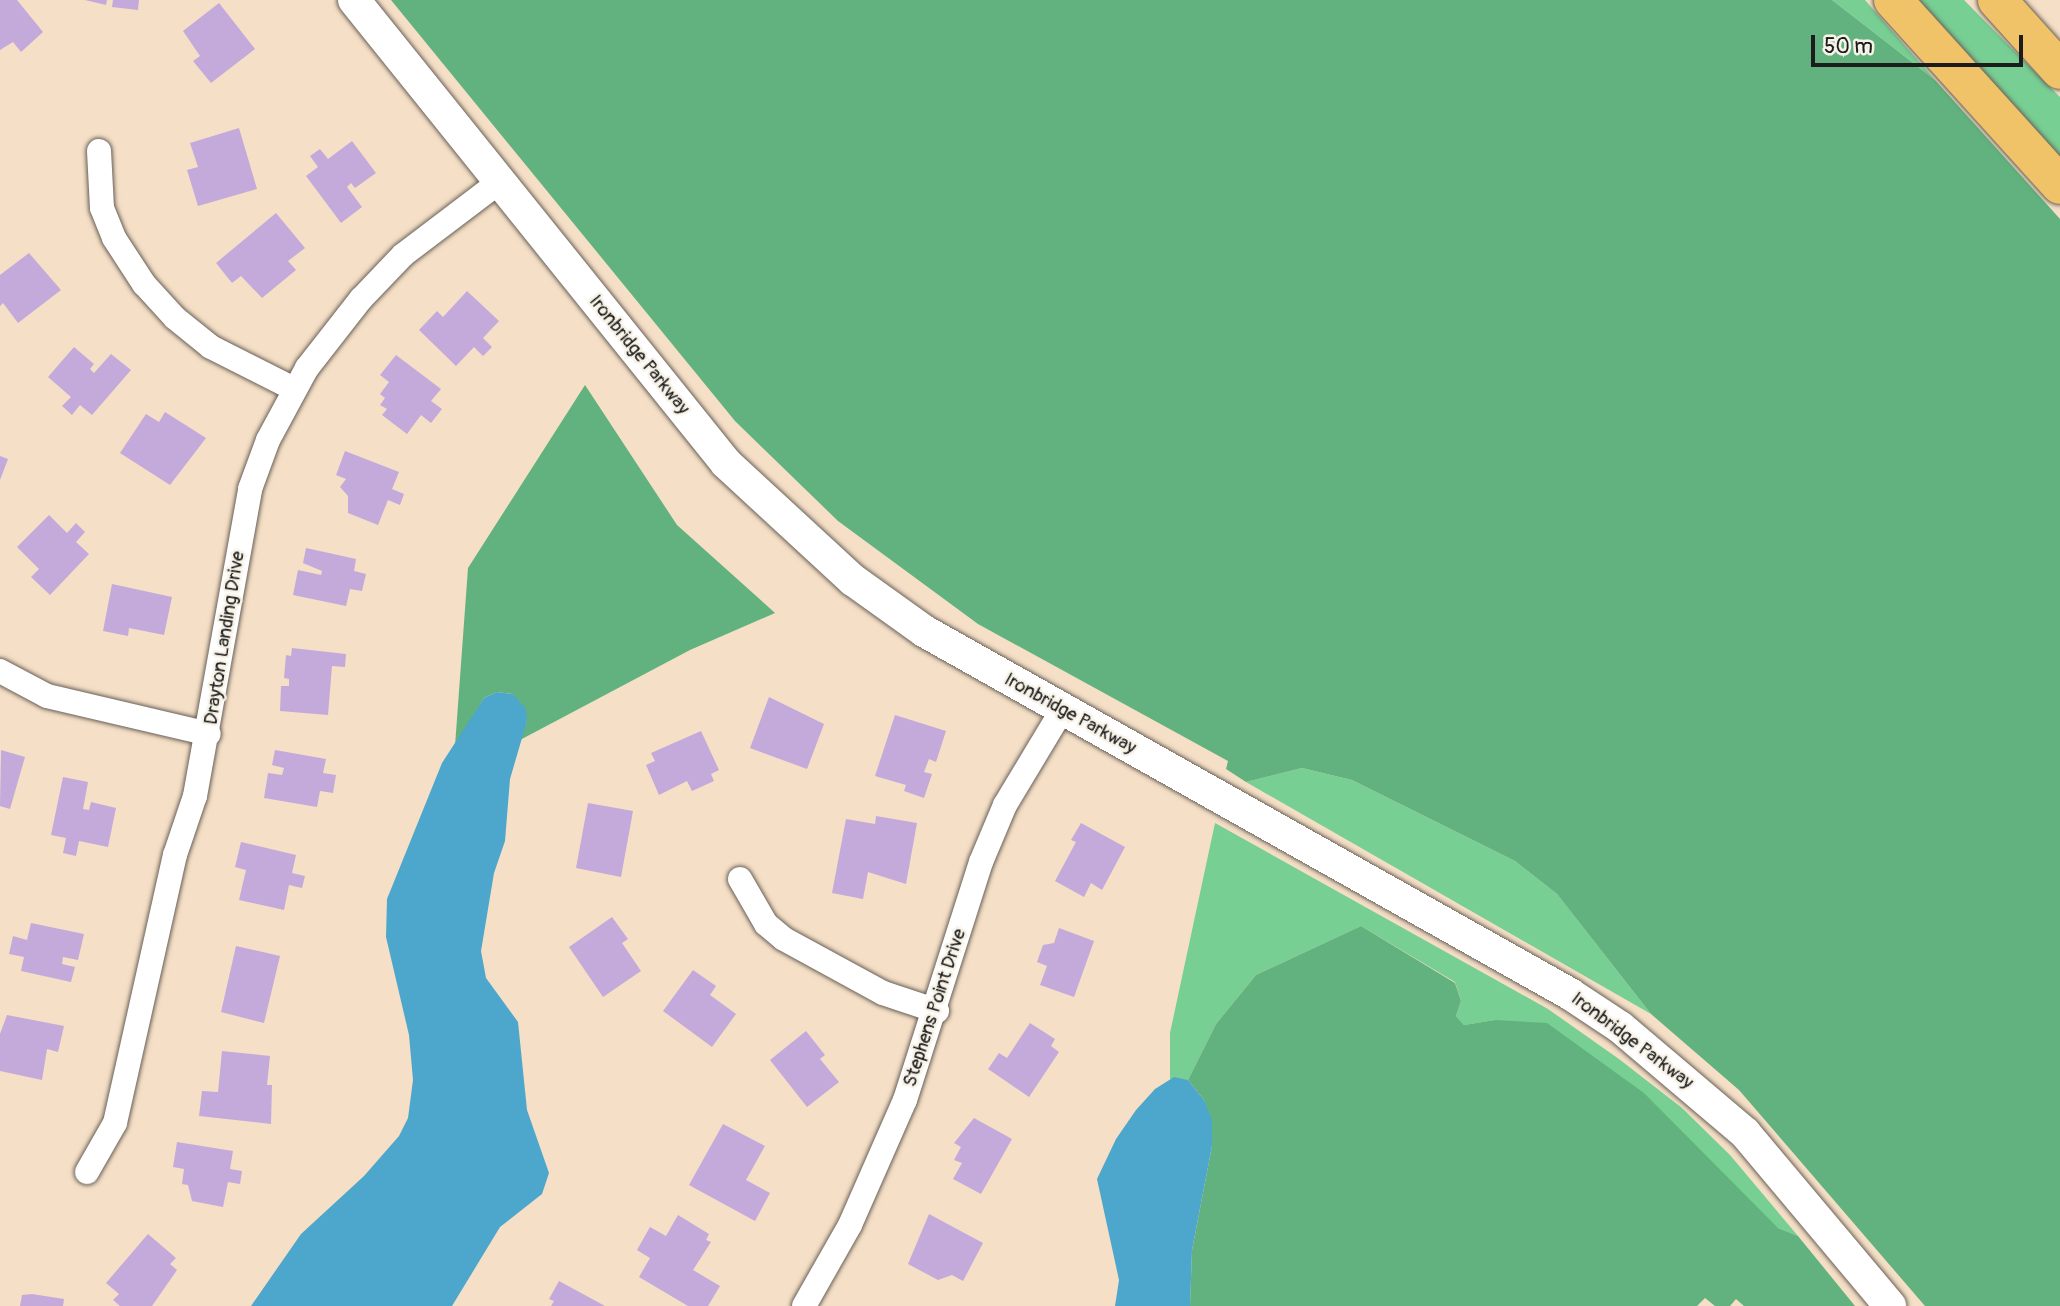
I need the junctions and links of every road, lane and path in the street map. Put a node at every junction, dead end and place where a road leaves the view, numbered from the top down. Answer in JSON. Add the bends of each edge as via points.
{"nodes":[{"id":1,"x":354,"y":0,"type":"edge"},
{"id":2,"x":1893,"y":0,"type":"edge"},
{"id":3,"x":1997,"y":0,"type":"edge"},
{"id":4,"x":2060,"y":70,"type":"edge"},
{"id":5,"x":99,"y":151,"type":"dead end"},
{"id":6,"x":499,"y":182,"type":"junction"},
{"id":7,"x":2060,"y":185,"type":"edge"},
{"id":8,"x":293,"y":389,"type":"junction"},
{"id":9,"x":0,"y":671,"type":"edge"},
{"id":10,"x":1062,"y":709,"type":"junction"},
{"id":11,"x":209,"y":734,"type":"junction"},
{"id":12,"x":740,"y":879,"type":"dead end"},
{"id":13,"x":937,"y":1011,"type":"junction"},
{"id":14,"x":87,"y":1172,"type":"dead end"},
{"id":15,"x":804,"y":1306,"type":"edge"},
{"id":16,"x":1890,"y":1306,"type":"edge"}],
"edges":[{"from":1,"to":6,"type":"street","name":"Ironbridge Parkway"},
{"from":2,"to":7,"type":"main road"},
{"from":3,"to":4,"type":"main road"},
{"from":5,"to":8,"type":"street","via":[[102,208],[114,237],[145,284],[211,347]]},
{"from":6,"to":8,"type":"street","name":"Drayton Landing Drive","via":[[403,255],[361,299]]},
{"from":6,"to":10,"type":"street","name":"Ironbridge Parkway","via":[[726,463],[787,524],[853,580],[924,631]]},
{"from":8,"to":11,"type":"street","name":"Drayton Landing Drive","via":[[250,489]]},
{"from":9,"to":11,"type":"street","via":[[47,696]]},
{"from":10,"to":13,"type":"street","name":"Stephens Point Drive","via":[[1005,805],[981,862]]},
{"from":10,"to":16,"type":"street","name":"Ironbridge Parkway","via":[[1570,994],[1619,1027],[1745,1133]]},
{"from":11,"to":14,"type":"street","name":"Drayton Landing Drive","via":[[175,855],[114,1123]]},
{"from":12,"to":13,"type":"street","via":[[766,924],[784,939],[883,993]]},
{"from":13,"to":15,"type":"street","name":"Stephens Point Drive","via":[[905,1100],[850,1225]]}]}
